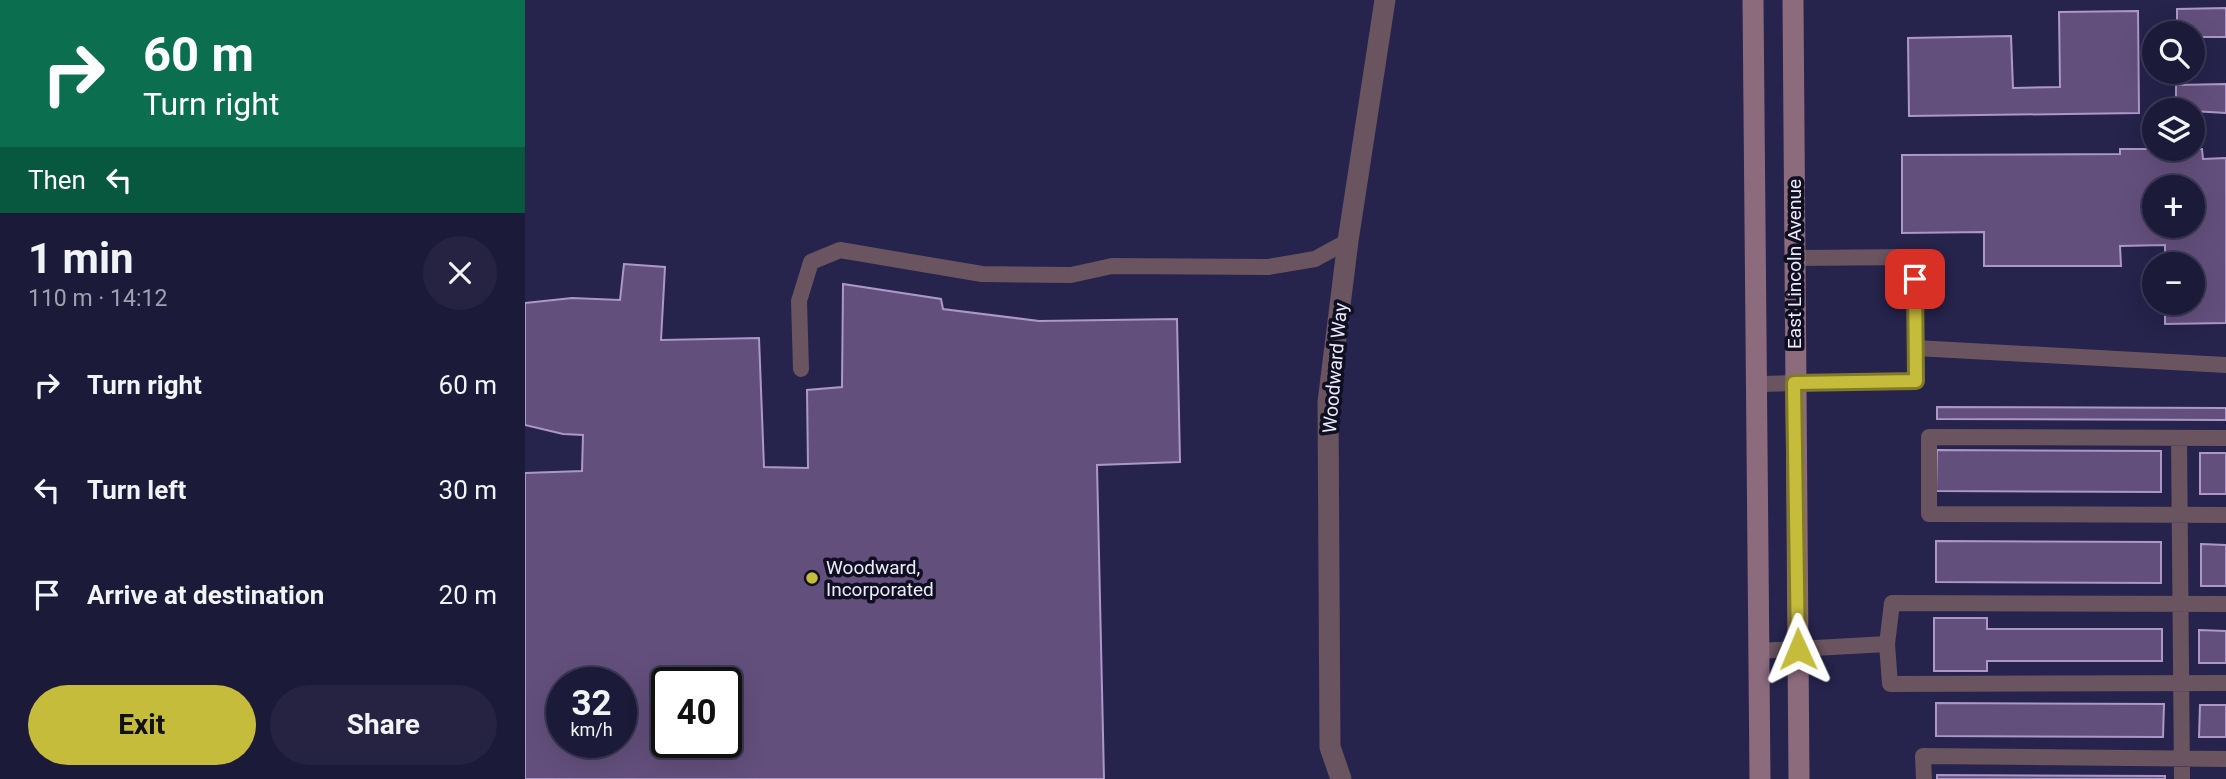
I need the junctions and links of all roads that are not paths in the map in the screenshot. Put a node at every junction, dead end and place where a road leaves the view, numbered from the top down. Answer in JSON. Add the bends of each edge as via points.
{"nodes":[{"id":1,"x":1385,"y":0,"type":"edge"},
{"id":2,"x":1753,"y":0,"type":"edge"},
{"id":3,"x":1793,"y":0,"type":"edge"},
{"id":4,"x":1348,"y":241,"type":"junction"},
{"id":5,"x":1794,"y":258,"type":"junction"},
{"id":6,"x":1916,"y":348,"type":"junction"},
{"id":7,"x":2226,"y":365,"type":"edge"},
{"id":8,"x":800,"y":369,"type":"dead end"},
{"id":9,"x":1794,"y":383,"type":"junction"},
{"id":10,"x":1758,"y":384,"type":"junction"},
{"id":11,"x":2179,"y":438,"type":"junction"},
{"id":12,"x":2226,"y":438,"type":"edge"},
{"id":13,"x":2180,"y":514,"type":"junction"},
{"id":14,"x":2226,"y":515,"type":"edge"},
{"id":15,"x":2180,"y":604,"type":"junction"},
{"id":16,"x":2226,"y":604,"type":"edge"},
{"id":17,"x":1887,"y":644,"type":"junction"},
{"id":18,"x":1798,"y":649,"type":"junction"},
{"id":19,"x":1759,"y":650,"type":"junction"},
{"id":20,"x":2181,"y":683,"type":"junction"},
{"id":21,"x":2226,"y":683,"type":"edge"},
{"id":22,"x":2182,"y":758,"type":"junction"},
{"id":23,"x":2226,"y":759,"type":"edge"},
{"id":24,"x":1341,"y":779,"type":"edge"},
{"id":25,"x":1760,"y":779,"type":"edge"},
{"id":26,"x":1799,"y":779,"type":"edge"},
{"id":27,"x":1924,"y":779,"type":"edge"},
{"id":28,"x":2182,"y":779,"type":"edge"}],
"edges":[{"from":1,"to":4,"type":"street","name":"Woodward Way"},
{"from":2,"to":10,"type":"street","name":"East Lincoln Avenue"},
{"from":3,"to":5,"type":"street","name":"East Lincoln Avenue"},
{"from":4,"to":8,"type":"lane","via":[[1315,259],[1268,267],[1112,266],[1071,275],[1025,276],[982,274],[840,250],[811,262],[799,300]]},
{"from":4,"to":24,"type":"street","name":"Woodward Way","via":[[1328,402],[1330,747]]},
{"from":5,"to":6,"type":"lane","via":[[1914,257]]},
{"from":5,"to":9,"type":"street","name":"East Lincoln Avenue"},
{"from":6,"to":7,"type":"lane"},
{"from":6,"to":9,"type":"lane","via":[[1916,381]]},
{"from":9,"to":10,"type":"lane"},
{"from":9,"to":18,"type":"street","name":"East Lincoln Avenue"},
{"from":10,"to":19,"type":"street","name":"East Lincoln Avenue"},
{"from":11,"to":12,"type":"lane"},
{"from":11,"to":13,"type":"lane"},
{"from":11,"to":13,"type":"lane","via":[[1929,437],[1929,514]]},
{"from":13,"to":14,"type":"lane"},
{"from":13,"to":15,"type":"lane"},
{"from":15,"to":16,"type":"lane"},
{"from":15,"to":17,"type":"lane","via":[[1892,603]]},
{"from":15,"to":20,"type":"lane"},
{"from":17,"to":18,"type":"lane"},
{"from":17,"to":20,"type":"lane","via":[[1890,684]]},
{"from":18,"to":19,"type":"lane"},
{"from":18,"to":26,"type":"street","name":"East Lincoln Avenue"},
{"from":19,"to":25,"type":"street","name":"East Lincoln Avenue"},
{"from":20,"to":21,"type":"lane"},
{"from":20,"to":22,"type":"lane"},
{"from":22,"to":23,"type":"lane"},
{"from":22,"to":27,"type":"lane","via":[[1923,756]]},
{"from":22,"to":28,"type":"lane"}]}
